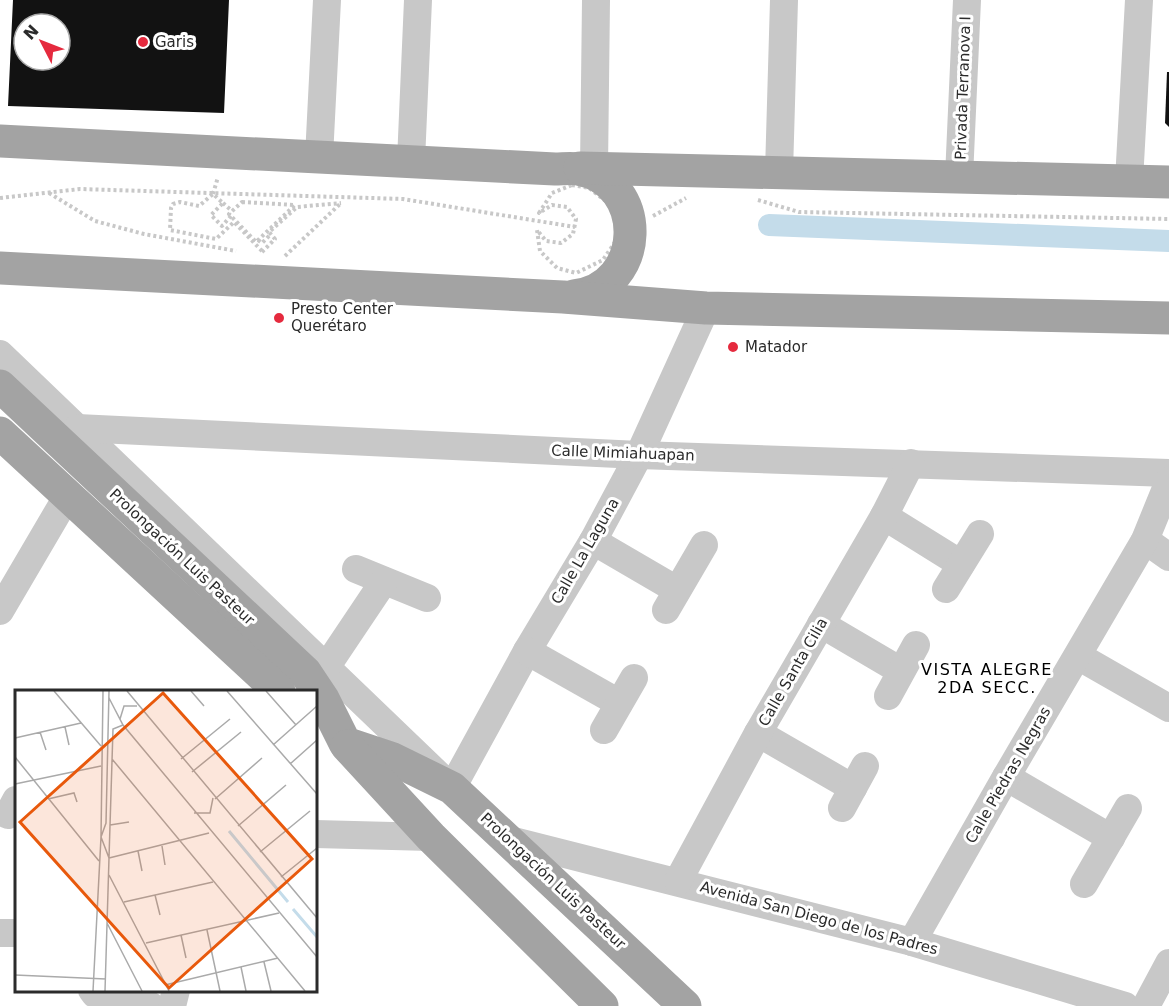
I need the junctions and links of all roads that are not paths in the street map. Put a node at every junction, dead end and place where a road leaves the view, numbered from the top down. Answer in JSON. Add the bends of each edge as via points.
{"nodes":[{"id":1,"x":327,"y":0,"type":"edge"},
{"id":2,"x":418,"y":0,"type":"edge"},
{"id":3,"x":596,"y":0,"type":"edge"},
{"id":4,"x":784,"y":0,"type":"edge"},
{"id":5,"x":967,"y":0,"type":"edge"},
{"id":6,"x":1139,"y":0,"type":"edge"},
{"id":7,"x":0,"y":141,"type":"edge"},
{"id":8,"x":319,"y":157,"type":"junction"},
{"id":9,"x":411,"y":161,"type":"junction"},
{"id":10,"x":594,"y":168,"type":"junction"},
{"id":11,"x":555,"y":170,"type":"junction"},
{"id":12,"x":778,"y":172,"type":"junction"},
{"id":13,"x":959,"y":177,"type":"junction"},
{"id":14,"x":1129,"y":181,"type":"junction"},
{"id":15,"x":1169,"y":182,"type":"edge"},
{"id":16,"x":0,"y":268,"type":"edge"},
{"id":17,"x":563,"y":297,"type":"junction"},
{"id":18,"x":706,"y":308,"type":"junction"},
{"id":19,"x":1169,"y":318,"type":"edge"},
{"id":20,"x":0,"y":354,"type":"edge"},
{"id":21,"x":0,"y":386,"type":"edge"},
{"id":22,"x":77,"y":428,"type":"junction"},
{"id":23,"x":0,"y":433,"type":"edge"},
{"id":24,"x":639,"y":455,"type":"junction"},
{"id":25,"x":911,"y":463,"type":"junction"},
{"id":26,"x":1169,"y":472,"type":"edge"},
{"id":27,"x":1169,"y":481,"type":"edge"},
{"id":28,"x":68,"y":495,"type":"junction"},
{"id":29,"x":884,"y":516,"type":"junction"},
{"id":30,"x":980,"y":534,"type":"dead end"},
{"id":31,"x":1145,"y":540,"type":"junction"},
{"id":32,"x":593,"y":541,"type":"junction"},
{"id":33,"x":704,"y":545,"type":"dead end"},
{"id":34,"x":1169,"y":557,"type":"edge"},
{"id":35,"x":961,"y":564,"type":"junction"},
{"id":36,"x":356,"y":569,"type":"dead end"},
{"id":37,"x":384,"y":581,"type":"junction"},
{"id":38,"x":946,"y":589,"type":"dead end"},
{"id":39,"x":427,"y":598,"type":"dead end"},
{"id":40,"x":0,"y":611,"type":"edge"},
{"id":41,"x":821,"y":624,"type":"junction"},
{"id":42,"x":916,"y":645,"type":"dead end"},
{"id":43,"x":527,"y":651,"type":"junction"},
{"id":44,"x":1078,"y":656,"type":"junction"},
{"id":45,"x":327,"y":666,"type":"junction"},
{"id":46,"x":902,"y":671,"type":"junction"},
{"id":47,"x":634,"y":678,"type":"dead end"},
{"id":48,"x":278,"y":690,"type":"edge"},
{"id":49,"x":888,"y":696,"type":"dead end"},
{"id":50,"x":620,"y":703,"type":"junction"},
{"id":51,"x":1169,"y":708,"type":"edge"},
{"id":52,"x":316,"y":721,"type":"edge"},
{"id":53,"x":604,"y":730,"type":"dead end"},
{"id":54,"x":758,"y":733,"type":"junction"},
{"id":55,"x":345,"y":743,"type":"junction"},
{"id":56,"x":1006,"y":777,"type":"junction"},
{"id":57,"x":853,"y":787,"type":"dead end"},
{"id":58,"x":452,"y":788,"type":"junction"},
{"id":59,"x":1128,"y":808,"type":"dead end"},
{"id":60,"x":316,"y":834,"type":"edge"},
{"id":61,"x":431,"y":837,"type":"junction"},
{"id":62,"x":1111,"y":838,"type":"junction"},
{"id":63,"x":510,"y":840,"type":"junction"},
{"id":64,"x":678,"y":881,"type":"junction"},
{"id":65,"x":1084,"y":884,"type":"dead end"},
{"id":66,"x":912,"y":942,"type":"junction"},
{"id":67,"x":1169,"y":963,"type":"edge"},
{"id":68,"x":93,"y":991,"type":"edge"},
{"id":69,"x":176,"y":991,"type":"edge"},
{"id":70,"x":151,"y":1006,"type":"edge"},
{"id":71,"x":172,"y":1006,"type":"edge"},
{"id":72,"x":602,"y":1006,"type":"edge"},
{"id":73,"x":685,"y":1006,"type":"edge"},
{"id":74,"x":1125,"y":1006,"type":"edge"},
{"id":75,"x":1146,"y":1006,"type":"edge"}],
"edges":[{"from":1,"to":8,"type":"street"},
{"from":2,"to":9,"type":"street"},
{"from":3,"to":10,"type":"street"},
{"from":4,"to":12,"type":"street"},
{"from":5,"to":13,"type":"street","name":"Privada Terranova I"},
{"from":6,"to":14,"type":"street"},
{"from":7,"to":8,"type":"main road"},
{"from":8,"to":9,"type":"main road"},
{"from":9,"to":11,"type":"main road"},
{"from":10,"to":11,"type":"main road"},
{"from":10,"to":12,"type":"main road"},
{"from":11,"to":17,"type":"main road","via":[[578,169],[599,177],[617,191],[628,211],[628,254],[618,272],[603,286],[584,295]]},
{"from":12,"to":13,"type":"main road"},
{"from":13,"to":14,"type":"main road"},
{"from":14,"to":15,"type":"main road"},
{"from":16,"to":17,"type":"main road"},
{"from":17,"to":18,"type":"main road"},
{"from":18,"to":19,"type":"main road"},
{"from":18,"to":24,"type":"street","name":"Calle La Laguna"},
{"from":20,"to":22,"type":"street"},
{"from":21,"to":55,"type":"main road","name":"Prolongación Luis Pasteur","via":[[305,672]]},
{"from":22,"to":24,"type":"street","name":"Calle Mimiahuapan"},
{"from":22,"to":45,"type":"street"},
{"from":23,"to":28,"type":"main road"},
{"from":24,"to":25,"type":"street","name":"Calle Mimiahuapan"},
{"from":24,"to":32,"type":"street","name":"Calle La Laguna"},
{"from":25,"to":26,"type":"street","name":"Calle Mimiahuapan"},
{"from":25,"to":29,"type":"street","name":"Calle Santa Cilia"},
{"from":27,"to":31,"type":"street","name":"Calle Piedras Negras"},
{"from":28,"to":40,"type":"street"},
{"from":28,"to":48,"type":"main road"},
{"from":29,"to":35,"type":"street"},
{"from":29,"to":41,"type":"street","name":"Calle Santa Cilia"},
{"from":30,"to":35,"type":"street"},
{"from":31,"to":34,"type":"street"},
{"from":31,"to":44,"type":"street","name":"Calle Piedras Negras"},
{"from":32,"to":33,"type":"street","via":[[672,600]]},
{"from":32,"to":43,"type":"street","name":"Calle La Laguna"},
{"from":35,"to":38,"type":"street"},
{"from":36,"to":37,"type":"street"},
{"from":37,"to":39,"type":"street"},
{"from":37,"to":45,"type":"street"},
{"from":41,"to":46,"type":"street"},
{"from":41,"to":54,"type":"street","name":"Calle Santa Cilia"},
{"from":42,"to":46,"type":"street"},
{"from":43,"to":50,"type":"street"},
{"from":43,"to":58,"type":"street","name":"Calle La Laguna"},
{"from":44,"to":51,"type":"street"},
{"from":44,"to":56,"type":"street","name":"Calle Piedras Negras"},
{"from":45,"to":58,"type":"street"},
{"from":46,"to":49,"type":"street"},
{"from":47,"to":50,"type":"street"},
{"from":50,"to":53,"type":"street"},
{"from":52,"to":55,"type":"main road","name":"Prolongación Luis Pasteur"},
{"from":54,"to":57,"type":"street"},
{"from":54,"to":64,"type":"street","name":"Calle Santa Cilia"},
{"from":55,"to":58,"type":"main road","name":"Prolongación Luis Pasteur","via":[[393,759]]},
{"from":55,"to":61,"type":"main road","name":"Prolongación Luis Pasteur"},
{"from":56,"to":62,"type":"street"},
{"from":56,"to":66,"type":"street","name":"Calle Piedras Negras"},
{"from":58,"to":63,"type":"main road","name":"Prolongación Luis Pasteur"},
{"from":59,"to":62,"type":"street"},
{"from":60,"to":61,"type":"street"},
{"from":61,"to":72,"type":"main road","name":"Prolongación Luis Pasteur"},
{"from":62,"to":65,"type":"street"},
{"from":63,"to":64,"type":"street","name":"Avenida San Diego de los Padres"},
{"from":63,"to":73,"type":"main road","name":"Prolongación Luis Pasteur"},
{"from":64,"to":66,"type":"street","name":"Avenida San Diego de los Padres"},
{"from":66,"to":74,"type":"street","name":"Avenida San Diego de los Padres"},
{"from":67,"to":75,"type":"street"},
{"from":68,"to":70,"type":"street"},
{"from":69,"to":71,"type":"street"}]}
